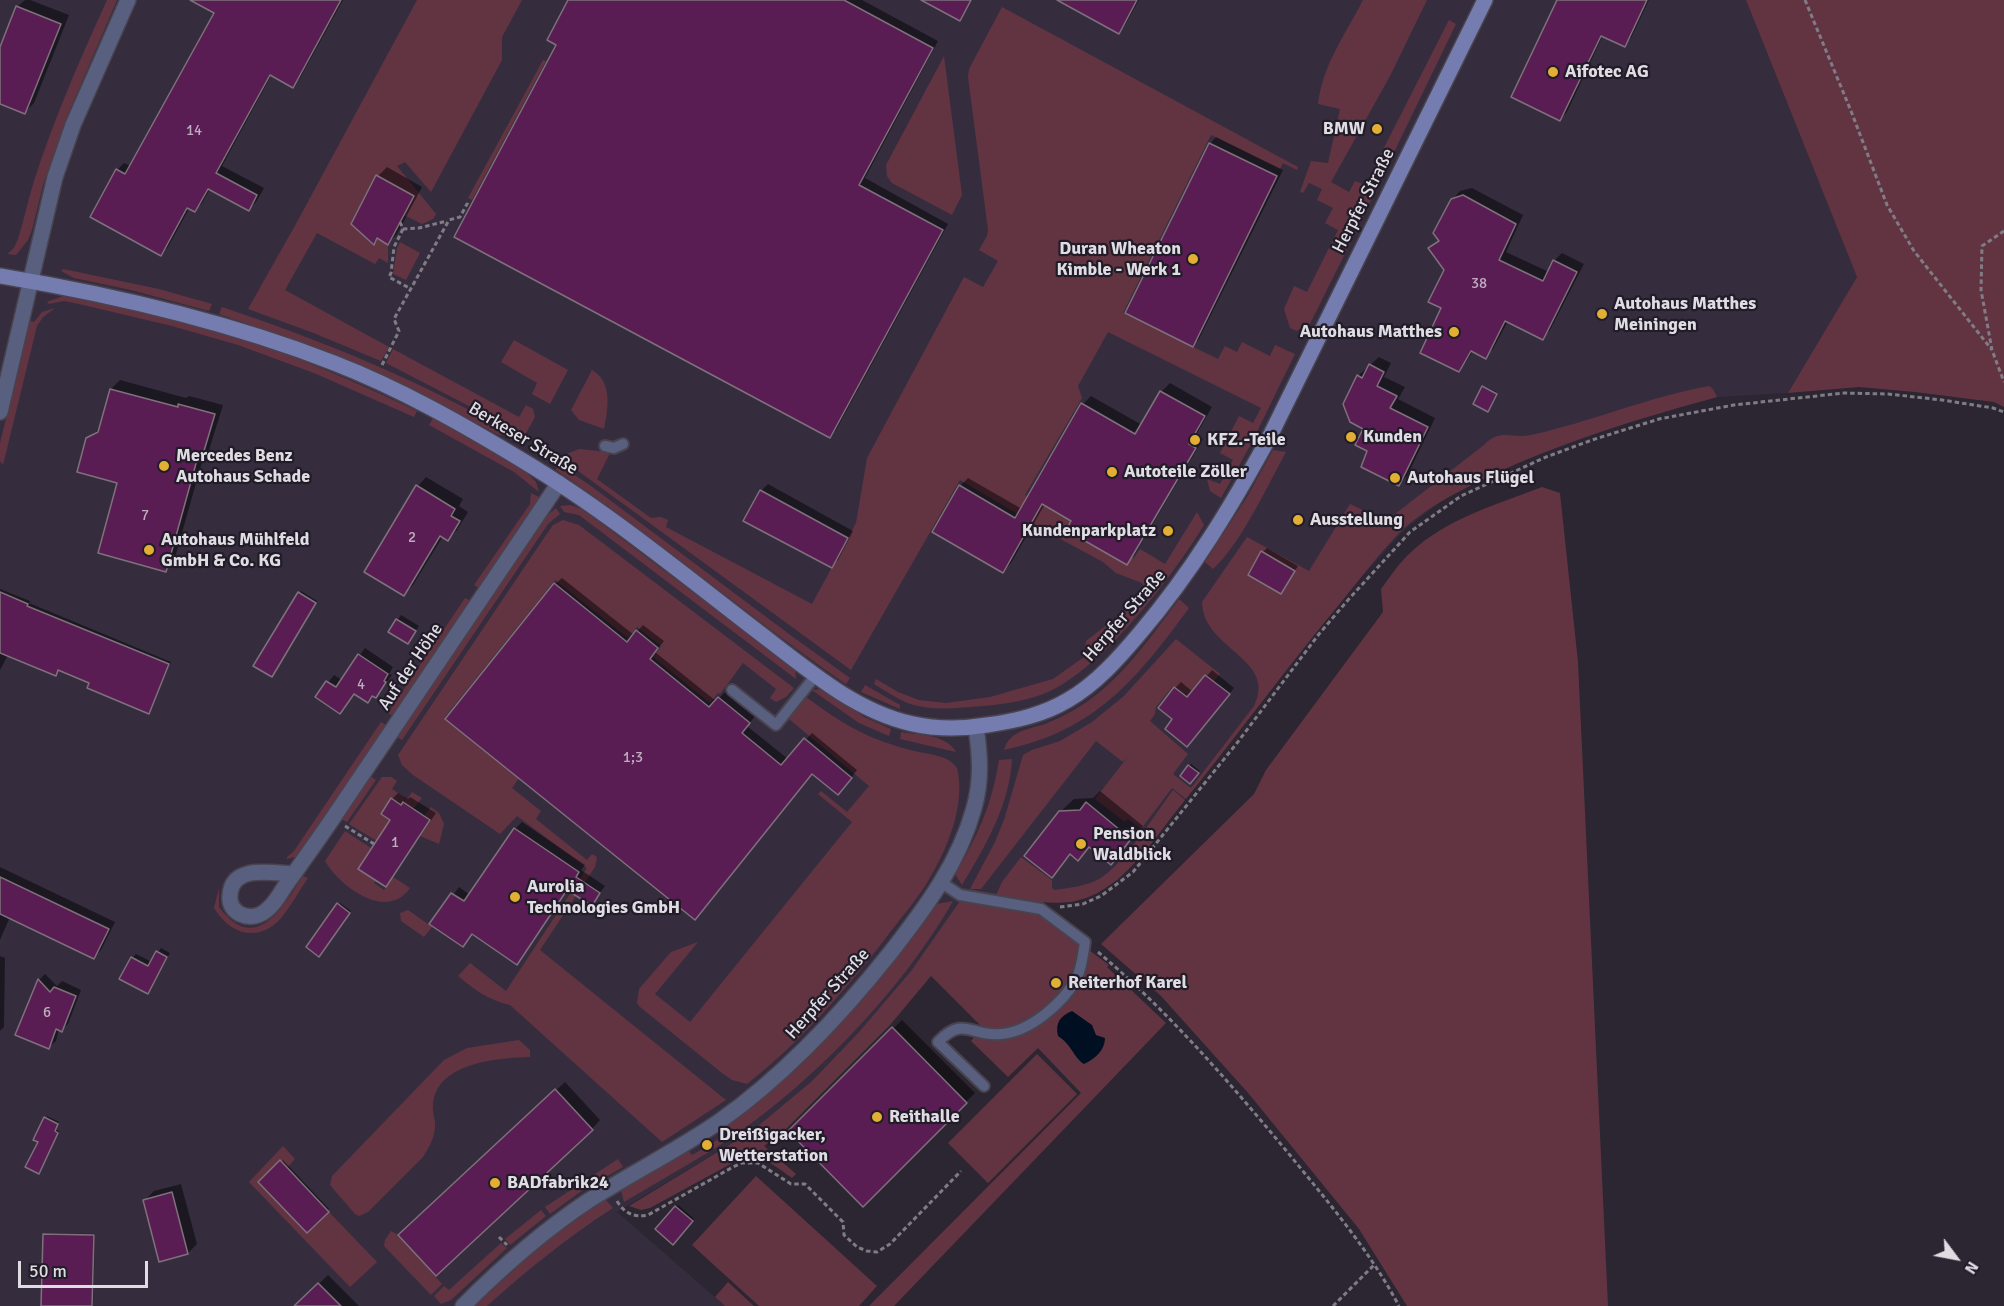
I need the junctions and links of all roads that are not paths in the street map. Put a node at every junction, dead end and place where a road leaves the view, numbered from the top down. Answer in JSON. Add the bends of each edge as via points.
{"nodes":[{"id":1,"x":128,"y":0,"type":"edge"},
{"id":2,"x":1485,"y":0,"type":"edge"},
{"id":3,"x":0,"y":276,"type":"edge"},
{"id":4,"x":30,"y":281,"type":"junction"},
{"id":5,"x":0,"y":412,"type":"edge"},
{"id":6,"x":623,"y":444,"type":"dead end"},
{"id":7,"x":605,"y":446,"type":"dead end"},
{"id":8,"x":559,"y":483,"type":"junction"},
{"id":9,"x":816,"y":675,"type":"junction"},
{"id":10,"x":732,"y":690,"type":"dead end"},
{"id":11,"x":976,"y":727,"type":"junction"},
{"id":12,"x":294,"y":874,"type":"dead end"},
{"id":13,"x":942,"y":883,"type":"junction"},
{"id":14,"x":984,"y":1086,"type":"dead end"},
{"id":15,"x":463,"y":1306,"type":"edge"}],
"edges":[{"from":1,"to":4,"type":"street","via":[[55,177]]},
{"from":2,"to":11,"type":"main road","name":"Herpfer Straße","via":[[1271,434],[1194,563],[1160,610],[1087,687],[1048,710]]},
{"from":3,"to":4,"type":"main road","name":"Berkeser Straße"},
{"from":4,"to":5,"type":"street"},
{"from":4,"to":8,"type":"main road","name":"Berkeser Straße","via":[[161,308],[335,363],[453,420]]},
{"from":6,"to":7,"type":"lane"},
{"from":8,"to":9,"type":"main road","name":"Berkeser Straße"},
{"from":8,"to":12,"type":"street","name":"Auf der Höhe"},
{"from":9,"to":10,"type":"lane","via":[[776,725]]},
{"from":9,"to":11,"type":"main road","name":"Berkeser Straße","via":[[862,705],[900,722],[936,729]]},
{"from":11,"to":13,"type":"street","name":"Herpfer Straße","via":[[981,759],[975,806]]},
{"from":13,"to":14,"type":"lane","via":[[960,895],[1041,909],[1085,942],[1076,978],[1050,1010],[1031,1024],[1014,1033],[998,1035],[962,1027],[950,1030],[938,1042]]},
{"from":13,"to":15,"type":"street","name":"Herpfer Straße","via":[[876,972],[792,1061],[721,1120],[562,1219]]}]}
